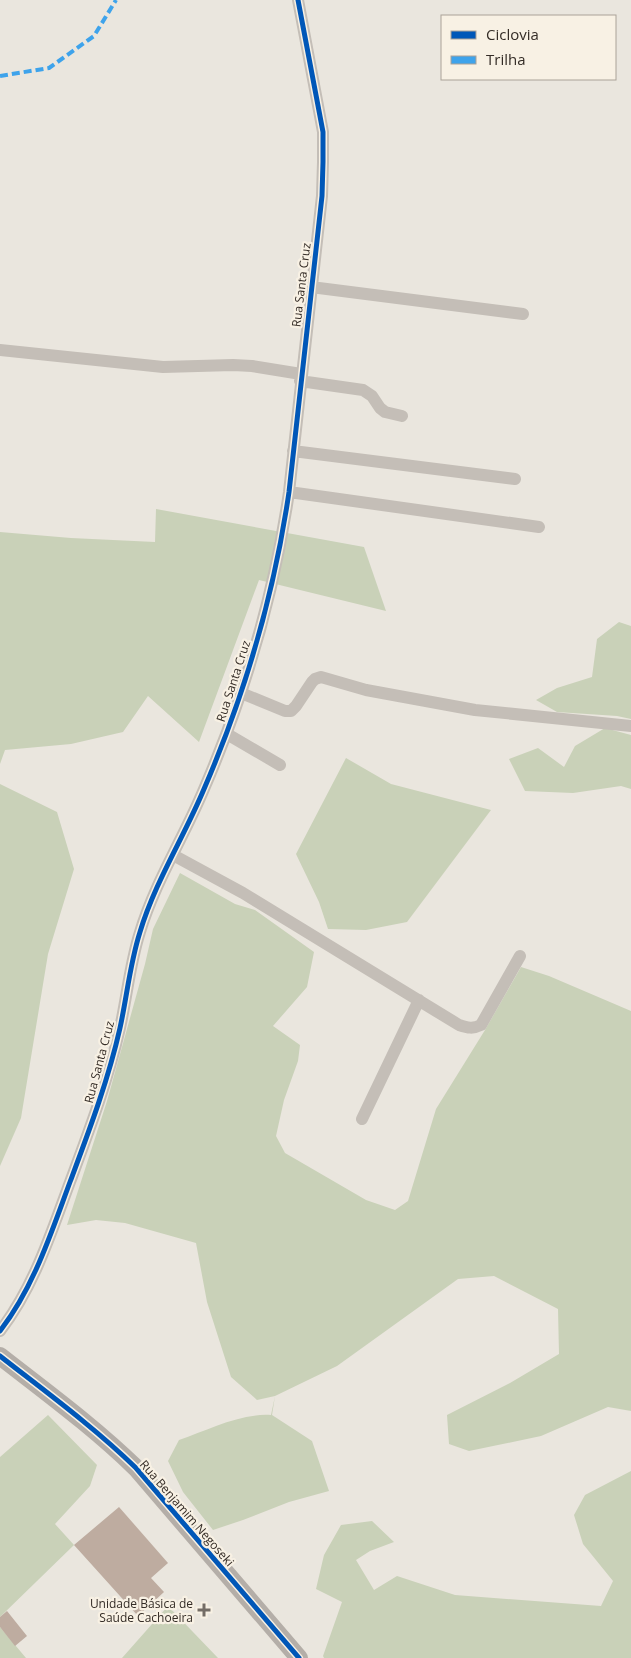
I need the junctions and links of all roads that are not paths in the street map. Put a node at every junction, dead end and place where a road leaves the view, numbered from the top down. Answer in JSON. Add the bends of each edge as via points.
{"nodes":[{"id":1,"x":298,"y":0,"type":"edge"},
{"id":2,"x":311,"y":287,"type":"junction"},
{"id":3,"x":523,"y":314,"type":"dead end"},
{"id":4,"x":0,"y":350,"type":"edge"},
{"id":5,"x":301,"y":377,"type":"junction"},
{"id":6,"x":402,"y":416,"type":"dead end"},
{"id":7,"x":293,"y":451,"type":"junction"},
{"id":8,"x":515,"y":479,"type":"dead end"},
{"id":9,"x":288,"y":492,"type":"junction"},
{"id":10,"x":539,"y":527,"type":"dead end"},
{"id":11,"x":241,"y":693,"type":"junction"},
{"id":12,"x":631,"y":726,"type":"edge"},
{"id":13,"x":227,"y":734,"type":"junction"},
{"id":14,"x":280,"y":765,"type":"dead end"},
{"id":15,"x":173,"y":855,"type":"junction"},
{"id":16,"x":520,"y":956,"type":"dead end"},
{"id":17,"x":419,"y":1000,"type":"junction"},
{"id":18,"x":362,"y":1119,"type":"dead end"},
{"id":19,"x":0,"y":1331,"type":"edge"},
{"id":20,"x":0,"y":1356,"type":"edge"},
{"id":21,"x":299,"y":1658,"type":"edge"}],
"edges":[{"from":1,"to":2,"type":"street","name":"Rua Santa Cruz","via":[[323,132],[322,196]]},
{"from":2,"to":3,"type":"street"},
{"from":2,"to":5,"type":"street","name":"Rua Santa Cruz"},
{"from":4,"to":5,"type":"street","via":[[163,367],[233,364]]},
{"from":5,"to":6,"type":"street","via":[[363,390],[385,412]]},
{"from":5,"to":7,"type":"street","name":"Rua Santa Cruz"},
{"from":7,"to":8,"type":"street"},
{"from":7,"to":9,"type":"street","name":"Rua Santa Cruz"},
{"from":9,"to":10,"type":"street"},
{"from":9,"to":11,"type":"street","name":"Rua Santa Cruz","via":[[267,605]]},
{"from":11,"to":12,"type":"street","via":[[291,711],[315,678],[321,677],[381,693],[475,710]]},
{"from":11,"to":13,"type":"street","name":"Rua Santa Cruz"},
{"from":13,"to":14,"type":"street"},
{"from":13,"to":15,"type":"street","name":"Rua Santa Cruz"},
{"from":15,"to":17,"type":"street","via":[[243,893]]},
{"from":15,"to":19,"type":"street","name":"Rua Santa Cruz","via":[[140,931],[120,1026],[97,1109],[38,1265],[26,1292]]},
{"from":16,"to":17,"type":"street","via":[[481,1025],[475,1028],[460,1025]]},
{"from":17,"to":18,"type":"street"},
{"from":20,"to":21,"type":"main road","name":"Rua Benjamim Negoseki","via":[[136,1468]]}]}
